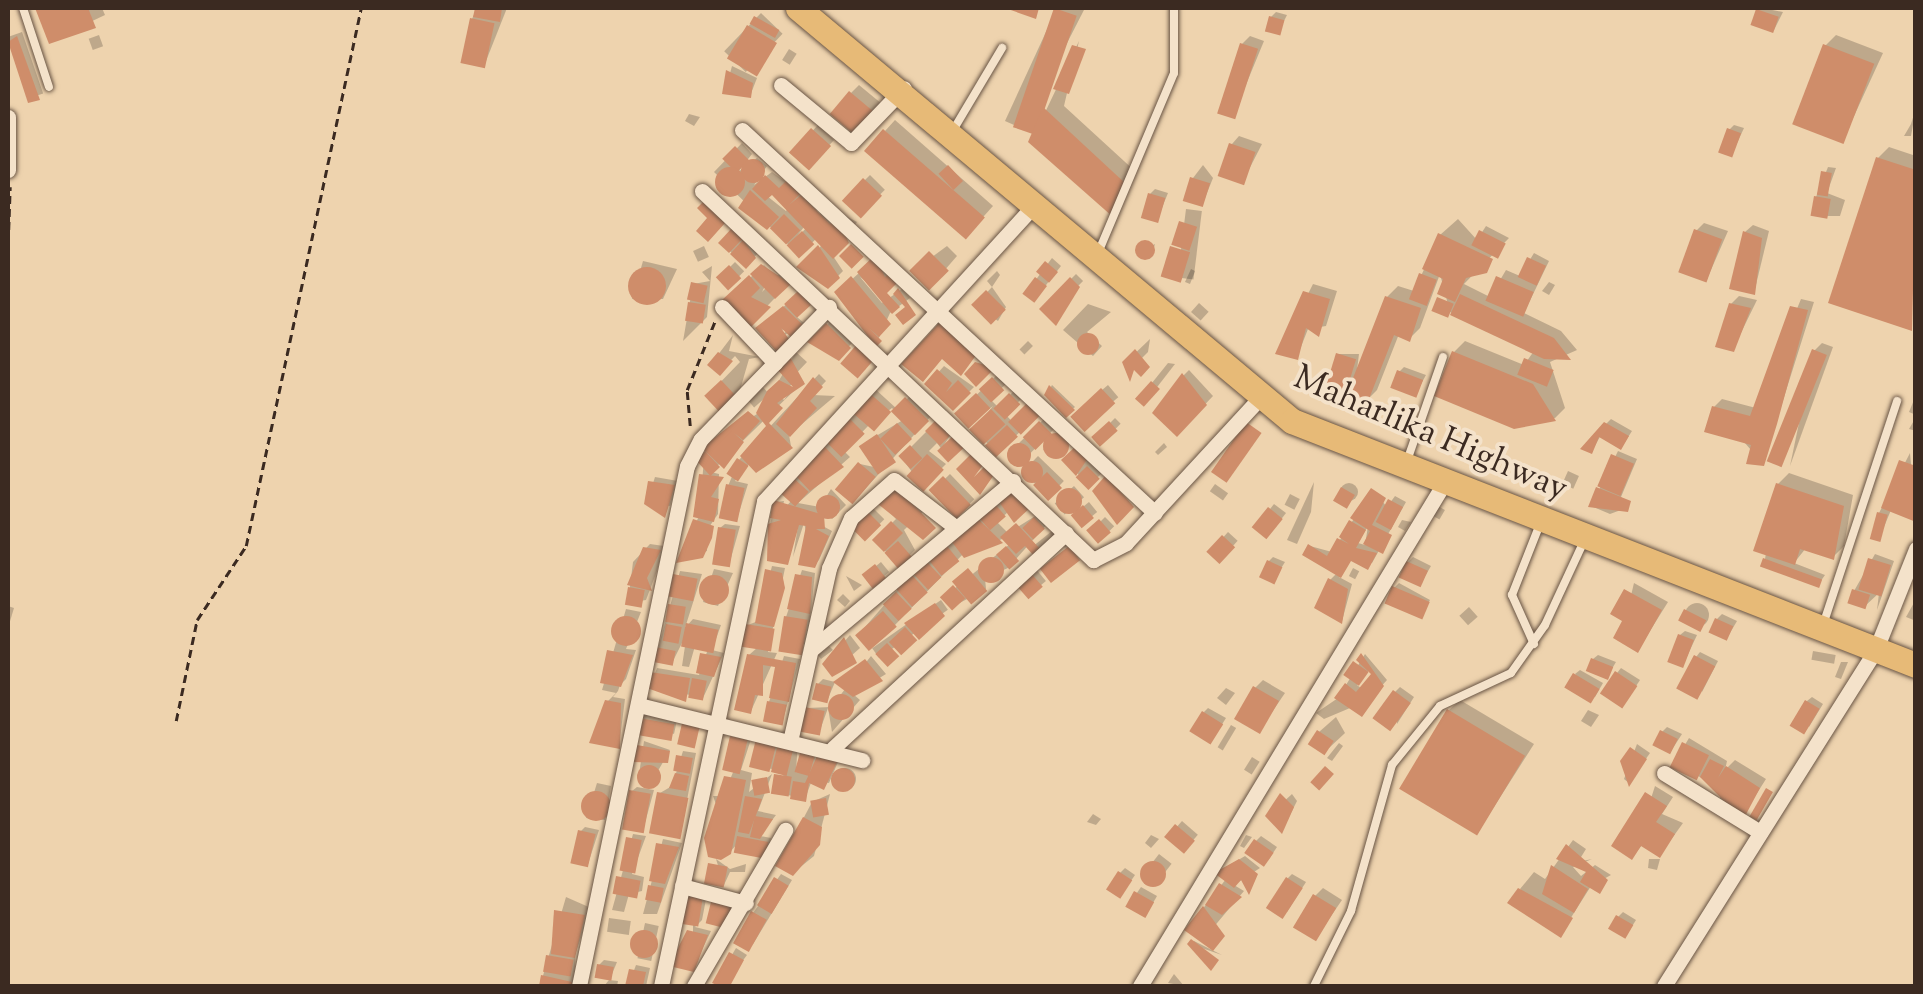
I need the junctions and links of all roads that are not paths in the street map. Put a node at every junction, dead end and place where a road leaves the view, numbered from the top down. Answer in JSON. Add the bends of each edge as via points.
{"nodes":[{"id":1,"x":22,"y":8,"type":"edge"},
{"id":2,"x":798,"y":8,"type":"edge"},
{"id":3,"x":1174,"y":8,"type":"edge"},
{"id":4,"x":1002,"y":48,"type":"dead end"},
{"id":5,"x":781,"y":85,"type":"dead end"},
{"id":6,"x":49,"y":87,"type":"dead end"},
{"id":7,"x":904,"y":88,"type":"junction"},
{"id":8,"x":8,"y":117,"type":"edge"},
{"id":9,"x":742,"y":130,"type":"dead end"},
{"id":10,"x":952,"y":132,"type":"junction"},
{"id":11,"x":9,"y":178,"type":"edge"},
{"id":12,"x":702,"y":191,"type":"dead end"},
{"id":13,"x":1034,"y":205,"type":"junction"},
{"id":14,"x":1096,"y":256,"type":"junction"},
{"id":15,"x":722,"y":307,"type":"road end"},
{"id":16,"x":828,"y":307,"type":"junction"},
{"id":17,"x":940,"y":308,"type":"junction"},
{"id":18,"x":1443,"y":357,"type":"dead end"},
{"id":19,"x":888,"y":362,"type":"junction"},
{"id":20,"x":775,"y":364,"type":"junction"},
{"id":21,"x":1258,"y":400,"type":"junction"},
{"id":22,"x":1897,"y":401,"type":"dead end"},
{"id":23,"x":1406,"y":464,"type":"junction"},
{"id":24,"x":1446,"y":480,"type":"junction"},
{"id":25,"x":1013,"y":481,"type":"junction"},
{"id":26,"x":1155,"y":513,"type":"junction"},
{"id":27,"x":1542,"y":520,"type":"junction"},
{"id":28,"x":955,"y":528,"type":"junction"},
{"id":29,"x":1066,"y":533,"type":"junction"},
{"id":30,"x":1586,"y":538,"type":"junction"},
{"id":31,"x":1916,"y":549,"type":"edge"},
{"id":32,"x":1822,"y":629,"type":"junction"},
{"id":33,"x":1534,"y":644,"type":"junction"},
{"id":34,"x":812,"y":648,"type":"junction"},
{"id":35,"x":1876,"y":649,"type":"junction"},
{"id":36,"x":1916,"y":665,"type":"edge"},
{"id":37,"x":639,"y":705,"type":"junction"},
{"id":38,"x":718,"y":720,"type":"junction"},
{"id":39,"x":792,"y":737,"type":"junction"},
{"id":40,"x":833,"y":748,"type":"junction"},
{"id":41,"x":862,"y":760,"type":"dead end"},
{"id":42,"x":1664,"y":774,"type":"dead end"},
{"id":43,"x":785,"y":830,"type":"dead end"},
{"id":44,"x":1760,"y":832,"type":"junction"},
{"id":45,"x":682,"y":886,"type":"junction"},
{"id":46,"x":746,"y":904,"type":"junction"},
{"id":47,"x":579,"y":986,"type":"edge"},
{"id":48,"x":660,"y":986,"type":"edge"},
{"id":49,"x":694,"y":986,"type":"edge"},
{"id":50,"x":1140,"y":986,"type":"edge"},
{"id":51,"x":1314,"y":986,"type":"edge"},
{"id":52,"x":1664,"y":986,"type":"edge"}],
"edges":[{"from":1,"to":6,"type":"lane"},
{"from":2,"to":7,"type":"main road","name":"Maharlika Highway"},
{"from":3,"to":14,"type":"lane","via":[[1174,73]]},
{"from":4,"to":10,"type":"lane"},
{"from":5,"to":7,"type":"street","via":[[852,144]]},
{"from":7,"to":10,"type":"main road","name":"Maharlika Highway"},
{"from":8,"to":11,"type":"street"},
{"from":9,"to":17,"type":"street"},
{"from":10,"to":13,"type":"main road","name":"Maharlika Highway"},
{"from":12,"to":16,"type":"street"},
{"from":13,"to":14,"type":"main road","name":"Maharlika Highway"},
{"from":13,"to":17,"type":"street"},
{"from":14,"to":21,"type":"main road","name":"Maharlika Highway"},
{"from":15,"to":20,"type":"street"},
{"from":16,"to":19,"type":"street"},
{"from":16,"to":20,"type":"street"},
{"from":17,"to":19,"type":"street"},
{"from":17,"to":26,"type":"street"},
{"from":18,"to":23,"type":"lane"},
{"from":19,"to":25,"type":"street"},
{"from":19,"to":38,"type":"street","via":[[764,502]]},
{"from":20,"to":37,"type":"street","via":[[700,439],[682,486]]},
{"from":21,"to":23,"type":"main road","name":"Maharlika Highway"},
{"from":21,"to":26,"type":"street"},
{"from":22,"to":32,"type":"lane"},
{"from":23,"to":24,"type":"main road","name":"Maharlika Highway"},
{"from":24,"to":27,"type":"main road","name":"Maharlika Highway"},
{"from":24,"to":50,"type":"street"},
{"from":25,"to":28,"type":"street"},
{"from":25,"to":29,"type":"street"},
{"from":26,"to":29,"type":"street","via":[[1104,562]]},
{"from":27,"to":30,"type":"main road","name":"Maharlika Highway"},
{"from":27,"to":33,"type":"lane","via":[[1512,596]]},
{"from":28,"to":34,"type":"street"},
{"from":28,"to":34,"type":"street","via":[[900,482],[881,486],[836,546]]},
{"from":29,"to":40,"type":"street"},
{"from":30,"to":32,"type":"main road","name":"Maharlika Highway"},
{"from":30,"to":33,"type":"lane"},
{"from":31,"to":35,"type":"street"},
{"from":32,"to":35,"type":"main road","name":"Maharlika Highway"},
{"from":33,"to":51,"type":"lane","via":[[1511,673],[1440,706],[1412,734]]},
{"from":34,"to":39,"type":"street"},
{"from":35,"to":36,"type":"main road","name":"Maharlika Highway"},
{"from":35,"to":44,"type":"street"},
{"from":37,"to":38,"type":"street"},
{"from":37,"to":47,"type":"street"},
{"from":38,"to":39,"type":"street"},
{"from":38,"to":45,"type":"street"},
{"from":39,"to":40,"type":"street"},
{"from":40,"to":41,"type":"street"},
{"from":42,"to":44,"type":"street"},
{"from":43,"to":46,"type":"street"},
{"from":44,"to":52,"type":"street"},
{"from":45,"to":46,"type":"street"},
{"from":45,"to":48,"type":"street"},
{"from":46,"to":49,"type":"street"}]}
